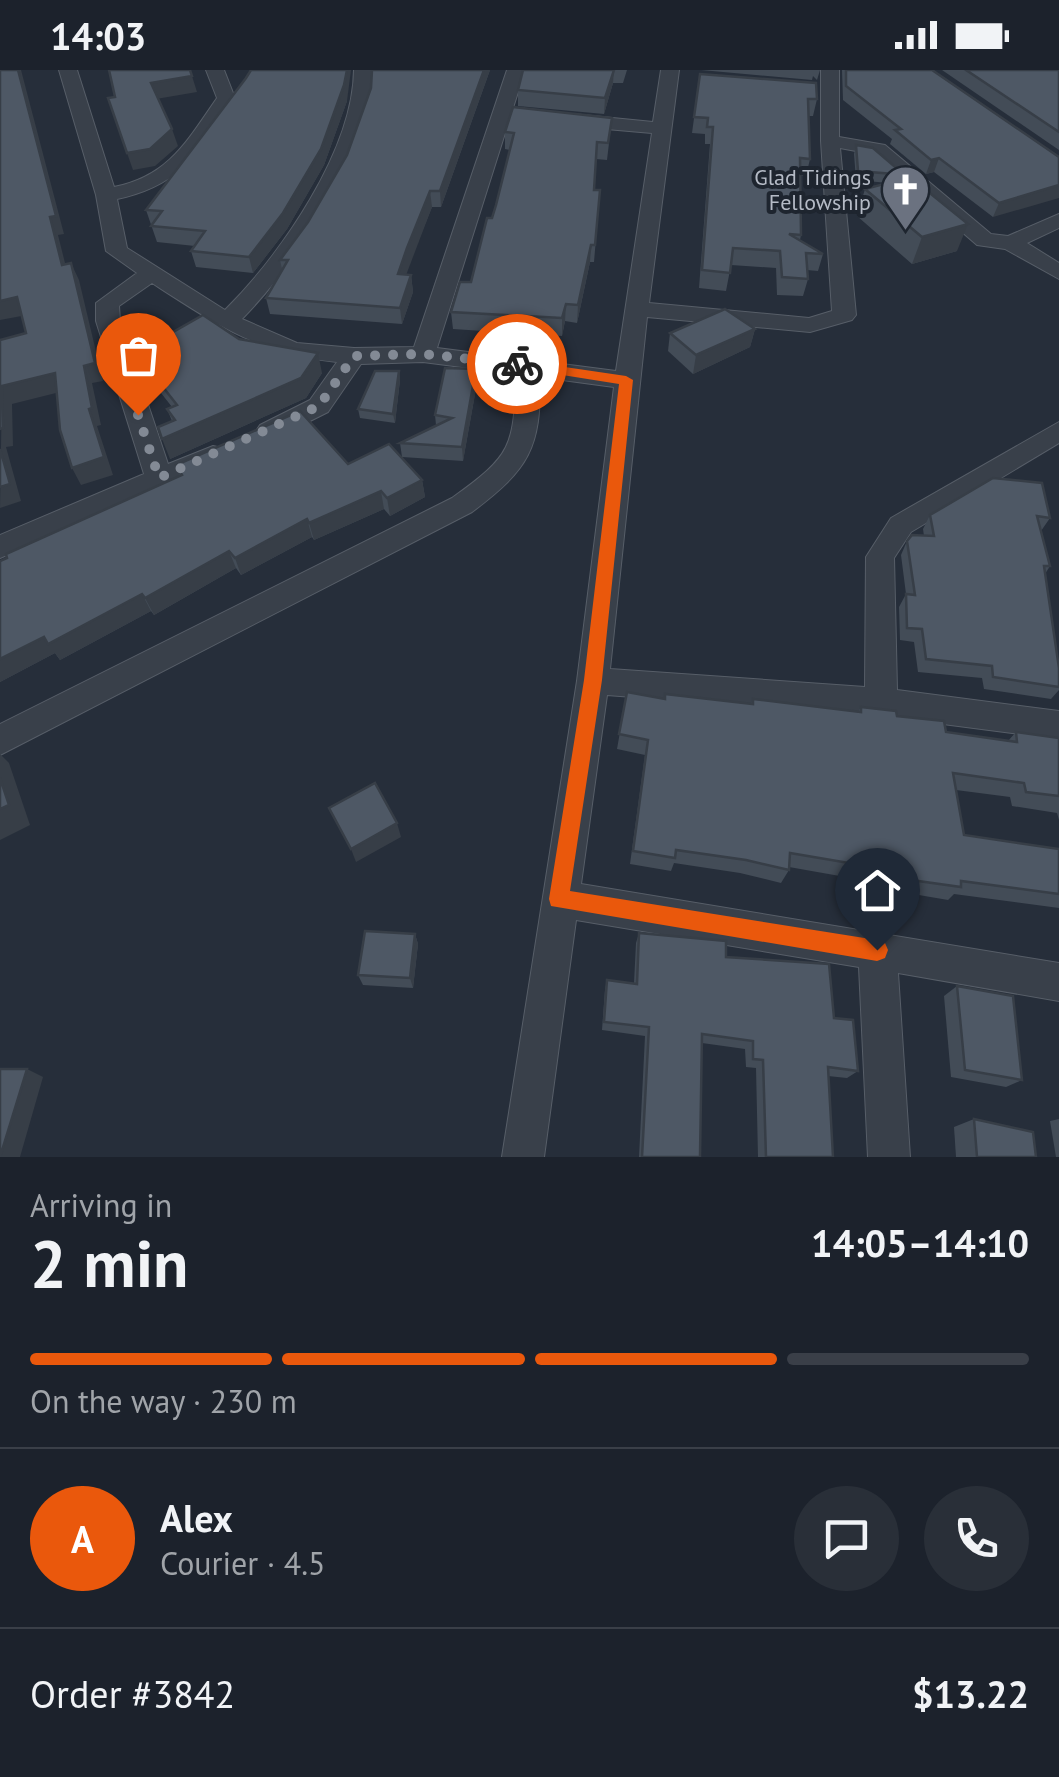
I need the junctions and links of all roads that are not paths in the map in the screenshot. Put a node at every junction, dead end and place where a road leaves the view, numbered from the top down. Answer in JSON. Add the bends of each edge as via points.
{"nodes":[{"id":1,"x":68,"y":70,"type":"edge"},
{"id":2,"x":215,"y":70,"type":"edge"},
{"id":3,"x":362,"y":70,"type":"edge"},
{"id":4,"x":514,"y":72,"type":"edge"},
{"id":5,"x":675,"y":76,"type":"edge"},
{"id":6,"x":825,"y":83,"type":"edge"},
{"id":7,"x":554,"y":118,"type":"edge"},
{"id":8,"x":663,"y":128,"type":"junction"},
{"id":9,"x":830,"y":142,"type":"junction"},
{"id":10,"x":106,"y":195,"type":"junction"},
{"id":11,"x":1059,"y":220,"type":"edge"},
{"id":12,"x":1011,"y":243,"type":"junction"},
{"id":13,"x":1059,"y":272,"type":"edge"},
{"id":14,"x":153,"y":273,"type":"junction"},
{"id":15,"x":636,"y":309,"type":"junction"},
{"id":16,"x":228,"y":321,"type":"junction"},
{"id":17,"x":423,"y":354,"type":"junction"},
{"id":18,"x":354,"y":356,"type":"junction"},
{"id":19,"x":528,"y":365,"type":"junction"},
{"id":20,"x":626,"y":380,"type":"junction"},
{"id":21,"x":1047,"y":438,"type":"edge"},
{"id":22,"x":1059,"y":466,"type":"edge"},
{"id":23,"x":159,"y":478,"type":"junction"},
{"id":24,"x":0,"y":546,"type":"edge"},
{"id":25,"x":593,"y":680,"type":"junction"},
{"id":26,"x":881,"y":702,"type":"junction"},
{"id":27,"x":1059,"y":725,"type":"edge"},
{"id":28,"x":0,"y":740,"type":"edge"},
{"id":29,"x":558,"y":899,"type":"junction"},
{"id":30,"x":877,"y":950,"type":"junction"},
{"id":31,"x":1059,"y":982,"type":"edge"},
{"id":32,"x":524,"y":1157,"type":"edge"},
{"id":33,"x":889,"y":1157,"type":"edge"}],
"edges":[{"from":1,"to":10,"type":"street"},
{"from":2,"to":10,"type":"street","via":[[226,98],[182,162],[145,188]]},
{"from":3,"to":16,"type":"street","via":[[364,94],[330,181],[266,280]]},
{"from":4,"to":17,"type":"street","via":[[508,114]]},
{"from":5,"to":8,"type":"street"},
{"from":6,"to":9,"type":"street"},
{"from":7,"to":8,"type":"street"},
{"from":8,"to":15,"type":"street"},
{"from":9,"to":12,"type":"street","via":[[878,149],[985,240]]},
{"from":9,"to":15,"type":"street","via":[[844,315],[810,325]]},
{"from":10,"to":14,"type":"street","via":[[117,251]]},
{"from":11,"to":12,"type":"street"},
{"from":12,"to":13,"type":"street"},
{"from":14,"to":16,"type":"street"},
{"from":14,"to":23,"type":"street","via":[[108,304],[108,321]]},
{"from":15,"to":20,"type":"street"},
{"from":16,"to":18,"type":"street","via":[[293,350]]},
{"from":17,"to":18,"type":"street"},
{"from":17,"to":19,"type":"street"},
{"from":18,"to":23,"type":"street","via":[[319,406]]},
{"from":19,"to":20,"type":"street"},
{"from":19,"to":28,"type":"street","via":[[527,438],[496,480],[462,504]]},
{"from":20,"to":25,"type":"street"},
{"from":21,"to":22,"type":"street"},
{"from":21,"to":26,"type":"street","via":[[901,525],[886,544],[880,557]]},
{"from":23,"to":24,"type":"street"},
{"from":25,"to":26,"type":"street"},
{"from":25,"to":29,"type":"street"},
{"from":26,"to":27,"type":"street"},
{"from":29,"to":30,"type":"street"},
{"from":29,"to":32,"type":"street"},
{"from":30,"to":31,"type":"street"},
{"from":30,"to":33,"type":"street"}]}
